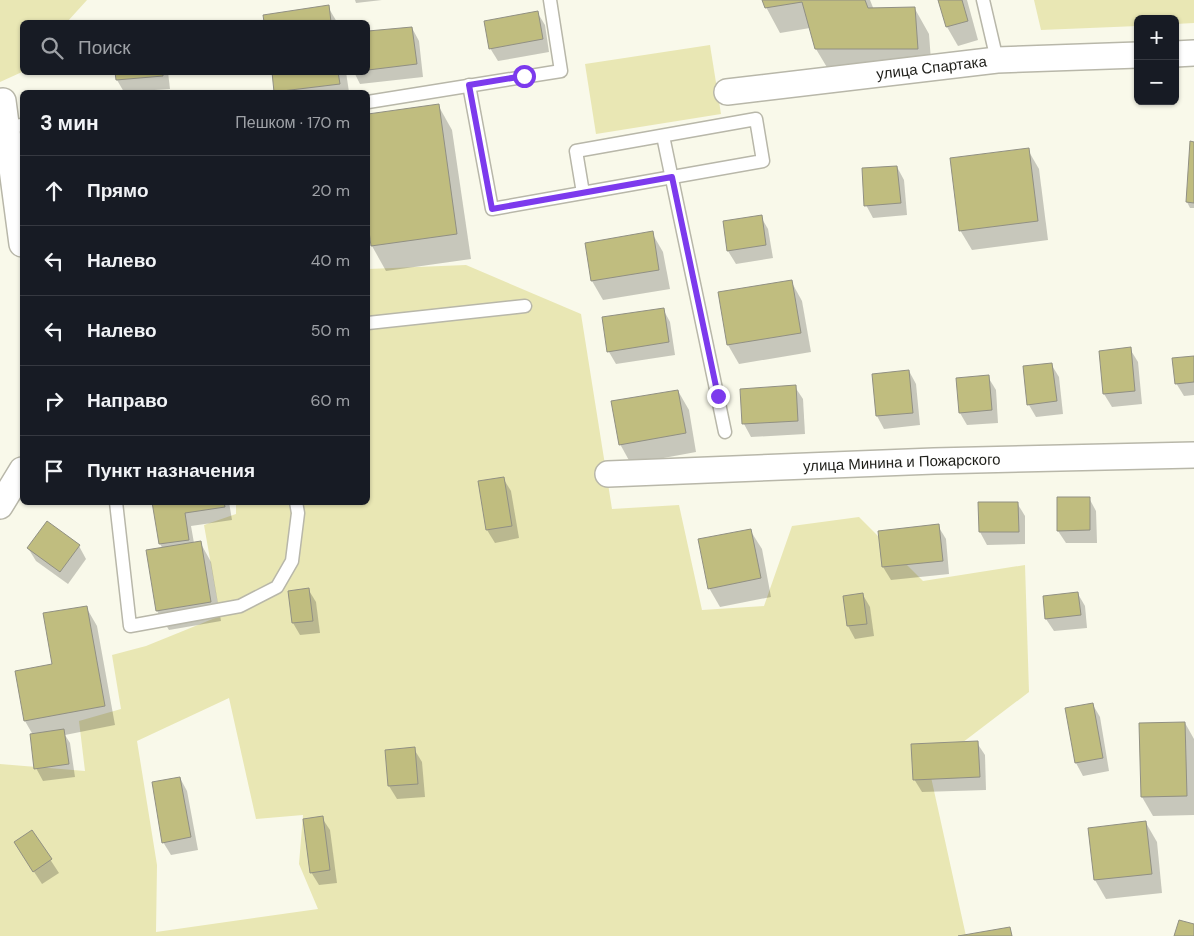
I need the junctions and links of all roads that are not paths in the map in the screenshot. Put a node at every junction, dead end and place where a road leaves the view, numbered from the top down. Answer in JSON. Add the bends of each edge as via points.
{"nodes":[{"id":1,"x":550,"y":0,"type":"edge"},
{"id":2,"x":983,"y":0,"type":"edge"},
{"id":3,"x":1194,"y":53,"type":"edge"},
{"id":4,"x":1179,"y":54,"type":"edge"},
{"id":5,"x":1134,"y":55,"type":"edge"},
{"id":6,"x":998,"y":60,"type":"junction"},
{"id":7,"x":469,"y":85,"type":"junction"},
{"id":8,"x":727,"y":92,"type":"dead end"},
{"id":9,"x":2,"y":101,"type":"edge"},
{"id":10,"x":370,"y":102,"type":"edge"},
{"id":11,"x":15,"y":126,"type":"edge"},
{"id":12,"x":663,"y":136,"type":"junction"},
{"id":13,"x":672,"y":177,"type":"junction"},
{"id":14,"x":584,"y":193,"type":"junction"},
{"id":15,"x":20,"y":210,"type":"edge"},
{"id":16,"x":525,"y":306,"type":"dead end"},
{"id":17,"x":370,"y":323,"type":"edge"},
{"id":18,"x":725,"y":432,"type":"dead end"},
{"id":19,"x":1194,"y":455,"type":"edge"},
{"id":20,"x":20,"y":473,"type":"edge"},
{"id":21,"x":608,"y":474,"type":"dead end"},
{"id":22,"x":116,"y":505,"type":"edge"},
{"id":23,"x":297,"y":505,"type":"edge"},
{"id":24,"x":0,"y":506,"type":"edge"}],
"edges":[{"from":1,"to":7,"type":"lane","via":[[561,71]]},
{"from":2,"to":6,"type":"lane"},
{"from":3,"to":4,"type":"street"},
{"from":5,"to":6,"type":"street","name":"улица Спартака"},
{"from":6,"to":8,"type":"street","name":"улица Спартака"},
{"from":7,"to":10,"type":"lane"},
{"from":7,"to":14,"type":"lane","via":[[492,209]]},
{"from":9,"to":11,"type":"street"},
{"from":11,"to":15,"type":"street"},
{"from":12,"to":13,"type":"lane"},
{"from":12,"to":13,"type":"lane","via":[[756,119],[763,161]]},
{"from":12,"to":14,"type":"lane","via":[[576,151]]},
{"from":13,"to":14,"type":"lane"},
{"from":13,"to":18,"type":"lane"},
{"from":16,"to":17,"type":"lane"},
{"from":19,"to":21,"type":"street","name":"улица Минина и Пожарского"},
{"from":20,"to":24,"type":"street"},
{"from":22,"to":23,"type":"lane","via":[[130,626],[240,606],[277,587],[292,561]]}]}
